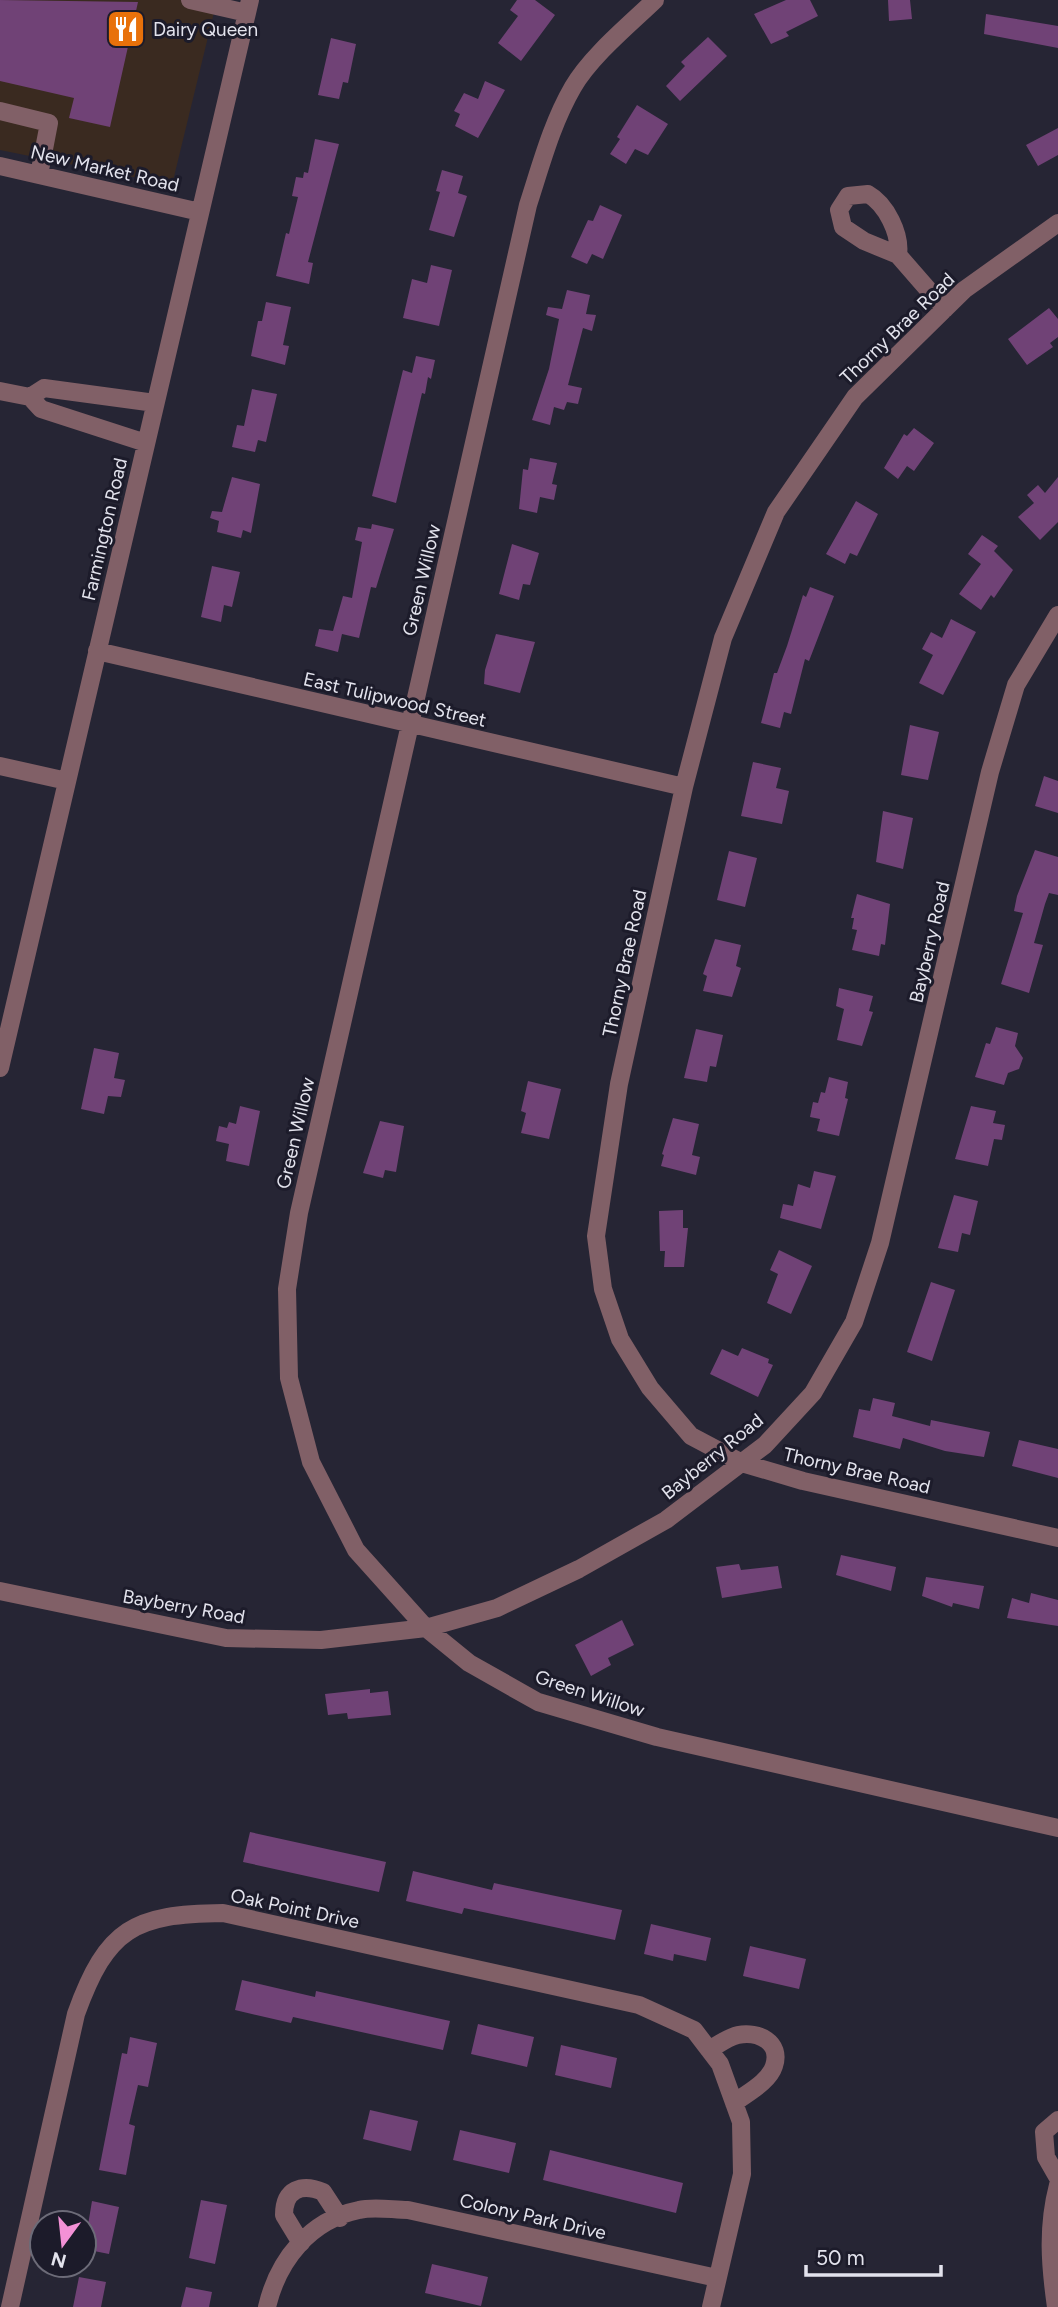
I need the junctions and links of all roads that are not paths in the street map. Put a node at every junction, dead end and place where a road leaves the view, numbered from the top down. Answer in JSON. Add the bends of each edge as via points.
{"nodes":[{"id":1,"x":190,"y":0,"type":"edge"},
{"id":2,"x":656,"y":0,"type":"edge"},
{"id":3,"x":248,"y":6,"type":"edge"},
{"id":4,"x":0,"y":111,"type":"edge"},
{"id":5,"x":0,"y":166,"type":"edge"},
{"id":6,"x":39,"y":175,"type":"junction"},
{"id":7,"x":200,"y":212,"type":"junction"},
{"id":8,"x":1058,"y":223,"type":"edge"},
{"id":9,"x":898,"y":254,"type":"dead end"},
{"id":10,"x":945,"y":309,"type":"junction"},
{"id":11,"x":0,"y":391,"type":"edge"},
{"id":12,"x":30,"y":397,"type":"junction"},
{"id":13,"x":155,"y":403,"type":"junction"},
{"id":14,"x":146,"y":443,"type":"junction"},
{"id":15,"x":1058,"y":615,"type":"edge"},
{"id":16,"x":97,"y":651,"type":"junction"},
{"id":17,"x":409,"y":724,"type":"junction"},
{"id":18,"x":0,"y":766,"type":"edge"},
{"id":19,"x":67,"y":781,"type":"junction"},
{"id":20,"x":684,"y":787,"type":"junction"},
{"id":21,"x":0,"y":1068,"type":"edge"},
{"id":22,"x":742,"y":1463,"type":"junction"},
{"id":23,"x":1058,"y":1538,"type":"edge"},
{"id":24,"x":0,"y":1591,"type":"edge"},
{"id":25,"x":426,"y":1628,"type":"junction"},
{"id":26,"x":1058,"y":1828,"type":"edge"},
{"id":27,"x":709,"y":2050,"type":"junction"},
{"id":28,"x":734,"y":2103,"type":"junction"},
{"id":29,"x":1058,"y":2120,"type":"edge"},
{"id":30,"x":1058,"y":2178,"type":"edge"},
{"id":31,"x":1058,"y":2185,"type":"edge"},
{"id":32,"x":340,"y":2218,"type":"junction"},
{"id":33,"x":301,"y":2243,"type":"junction"},
{"id":34,"x":717,"y":2278,"type":"junction"},
{"id":35,"x":7,"y":2299,"type":"edge"},
{"id":36,"x":267,"y":2307,"type":"edge"},
{"id":37,"x":711,"y":2307,"type":"edge"},
{"id":38,"x":1056,"y":2307,"type":"edge"}],
"edges":[{"from":1,"to":3,"type":"street"},
{"from":2,"to":17,"type":"street","name":"Green Willow","via":[[573,86],[548,141],[528,205]]},
{"from":3,"to":7,"type":"street","name":"Farmington Road"},
{"from":4,"to":6,"type":"street","via":[[49,123]]},
{"from":5,"to":6,"type":"street","name":"New Market Road"},
{"from":6,"to":7,"type":"street","name":"New Market Road"},
{"from":7,"to":13,"type":"street","name":"Farmington Road"},
{"from":8,"to":10,"type":"street","name":"Thorny Brae Road","via":[[964,290]]},
{"from":9,"to":10,"type":"street"},
{"from":10,"to":20,"type":"street","name":"Thorny Brae Road","via":[[855,397],[776,512],[723,638]]},
{"from":11,"to":12,"type":"street"},
{"from":12,"to":13,"type":"street","via":[[44,388]]},
{"from":12,"to":14,"type":"street","via":[[41,409]]},
{"from":13,"to":14,"type":"street","name":"Farmington Road"},
{"from":14,"to":16,"type":"street","name":"Farmington Road"},
{"from":15,"to":22,"type":"street","name":"Bayberry Road","via":[[1016,685],[993,760],[880,1243],[854,1322],[813,1393]]},
{"from":16,"to":17,"type":"street","name":"East Tulipwood Street"},
{"from":16,"to":19,"type":"street","name":"Farmington Road"},
{"from":17,"to":20,"type":"street","name":"East Tulipwood Street"},
{"from":17,"to":25,"type":"street","name":"Green Willow","via":[[299,1213],[287,1289],[289,1378],[311,1462],[356,1550]]},
{"from":18,"to":19,"type":"street"},
{"from":19,"to":21,"type":"street","name":"Farmington Road"},
{"from":20,"to":22,"type":"street","name":"Thorny Brae Road","via":[[618,1084],[596,1236],[603,1289],[620,1339],[650,1388],[691,1436]]},
{"from":22,"to":23,"type":"street","name":"Thorny Brae Road"},
{"from":22,"to":25,"type":"street","name":"Bayberry Road","via":[[666,1520],[579,1569],[497,1608]]},
{"from":24,"to":25,"type":"street","name":"Bayberry Road","via":[[226,1639],[321,1640]]},
{"from":25,"to":26,"type":"street","name":"Green Willow","via":[[469,1663],[538,1702],[657,1737]]},
{"from":27,"to":28,"type":"street","name":"Oak Point Drive","via":[[720,2064]]},
{"from":27,"to":28,"type":"street","via":[[736,2035],[757,2034],[769,2040],[775,2051],[774,2067],[765,2080]]},
{"from":27,"to":35,"type":"street","name":"Oak Point Drive","via":[[694,2030],[639,2005],[223,1913],[178,1913],[156,1919],[130,1930],[106,1950],[91,1972],[76,2014]]},
{"from":28,"to":34,"type":"street","name":"Oak Point Drive","via":[[741,2122],[742,2174]]},
{"from":29,"to":30,"type":"street","via":[[1044,2132],[1044,2145]]},
{"from":31,"to":38,"type":"street","via":[[1050,2217]]},
{"from":32,"to":33,"type":"street","name":"Colony Park Drive","via":[[314,2228]]},
{"from":32,"to":33,"type":"street","via":[[323,2192],[302,2186],[294,2190],[287,2196],[284,2215]]},
{"from":32,"to":34,"type":"street","name":"Colony Park Drive","via":[[359,2209],[408,2210]]},
{"from":33,"to":36,"type":"street","name":"Colony Park Drive","via":[[286,2259]]},
{"from":34,"to":37,"type":"street","name":"Oak Point Drive"}]}
